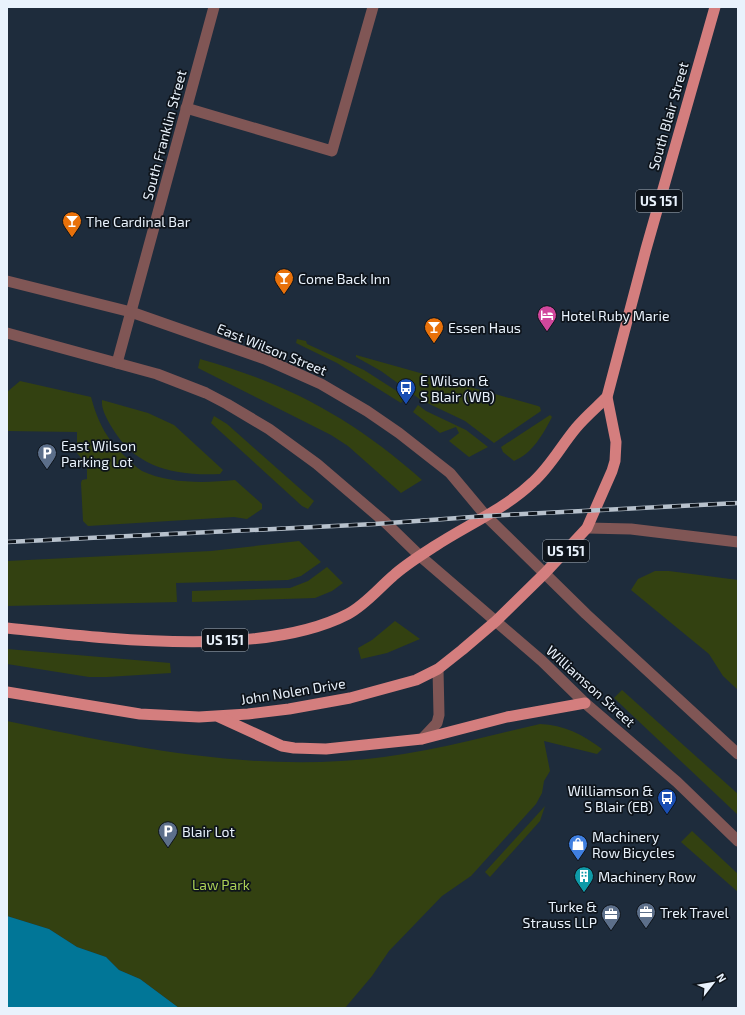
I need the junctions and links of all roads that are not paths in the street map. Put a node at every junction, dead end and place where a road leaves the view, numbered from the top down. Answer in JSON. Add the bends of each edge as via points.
{"nodes":[{"id":1,"x":214,"y":7,"type":"edge"},
{"id":2,"x":373,"y":7,"type":"edge"},
{"id":3,"x":715,"y":7,"type":"edge"},
{"id":4,"x":186,"y":108,"type":"junction"},
{"id":5,"x":7,"y":281,"type":"edge"},
{"id":6,"x":131,"y":312,"type":"junction"},
{"id":7,"x":7,"y":333,"type":"edge"},
{"id":8,"x":117,"y":363,"type":"junction"},
{"id":9,"x":607,"y":397,"type":"junction"},
{"id":10,"x":486,"y":516,"type":"junction"},
{"id":11,"x":586,"y":528,"type":"junction"},
{"id":12,"x":738,"y":542,"type":"edge"},
{"id":13,"x":420,"y":556,"type":"junction"},
{"id":14,"x":545,"y":573,"type":"junction"},
{"id":15,"x":496,"y":621,"type":"junction"},
{"id":16,"x":7,"y":628,"type":"edge"},
{"id":17,"x":438,"y":669,"type":"junction"},
{"id":18,"x":7,"y":692,"type":"edge"},
{"id":19,"x":585,"y":703,"type":"junction"},
{"id":20,"x":216,"y":716,"type":"junction"},
{"id":21,"x":422,"y":739,"type":"junction"},
{"id":22,"x":738,"y":754,"type":"edge"},
{"id":23,"x":738,"y":841,"type":"edge"}],
"edges":[{"from":1,"to":4,"type":"street","name":"South Franklin Street"},
{"from":2,"to":4,"type":"street","via":[[332,151]]},
{"from":3,"to":9,"type":"main road","name":"South Blair Street","number":"US 151"},
{"from":4,"to":6,"type":"street","name":"South Franklin Street"},
{"from":5,"to":6,"type":"street","name":"East Wilson Street"},
{"from":6,"to":8,"type":"street","name":"South Franklin Street"},
{"from":6,"to":10,"type":"street","name":"East Wilson Street","via":[[265,359],[321,384],[367,411],[425,452],[450,473]]},
{"from":7,"to":8,"type":"street"},
{"from":8,"to":13,"type":"street","via":[[157,374],[206,393],[269,429],[342,484]]},
{"from":9,"to":10,"type":"main road","number":"US 151","via":[[576,428],[532,483]]},
{"from":9,"to":11,"type":"main road","name":"South Blair Street","number":"US 151","via":[[615,432],[615,461],[604,492]]},
{"from":10,"to":13,"type":"main road","number":"US 151"},
{"from":10,"to":14,"type":"street"},
{"from":11,"to":12,"type":"street","via":[[630,529]]},
{"from":11,"to":14,"type":"main road","name":"South Blair Street","number":"US 151"},
{"from":13,"to":15,"type":"street","name":"Williamson Street"},
{"from":13,"to":16,"type":"main road","number":"US 151","via":[[349,613],[325,624],[279,635],[183,641]]},
{"from":14,"to":15,"type":"main road","name":"John Nolen Drive","number":"US 151"},
{"from":14,"to":22,"type":"street","via":[[590,618]]},
{"from":15,"to":17,"type":"main road","name":"John Nolen Drive","number":"US 151"},
{"from":15,"to":19,"type":"street","name":"Williamson Street"},
{"from":17,"to":20,"type":"main road","name":"John Nolen Drive","number":"US 151","via":[[407,683],[336,700],[289,709]]},
{"from":17,"to":21,"type":"street","via":[[437,723]]},
{"from":18,"to":20,"type":"main road","name":"John Nolen Drive","number":"US 151","via":[[140,714]]},
{"from":19,"to":21,"type":"main road","via":[[514,716]]},
{"from":19,"to":23,"type":"street","name":"Williamson Street","via":[[677,782]]},
{"from":20,"to":21,"type":"main road","via":[[282,746],[294,748],[326,749]]}]}
